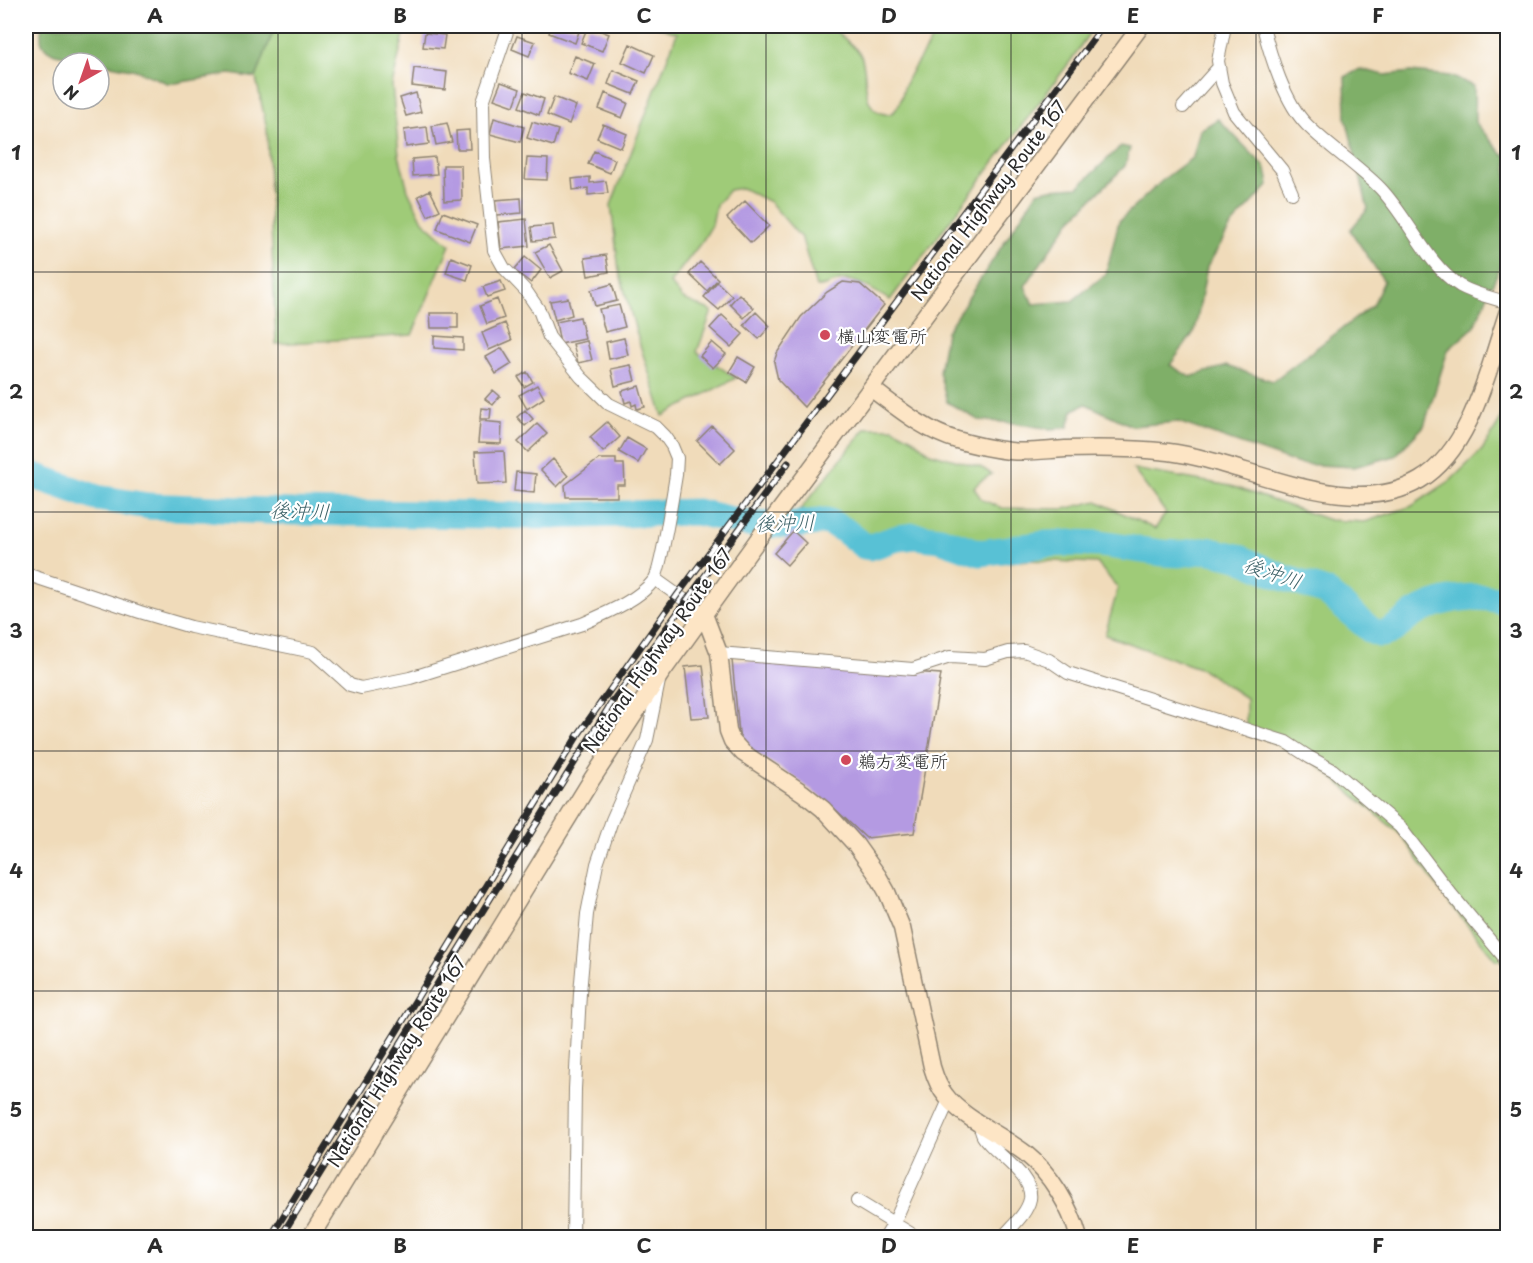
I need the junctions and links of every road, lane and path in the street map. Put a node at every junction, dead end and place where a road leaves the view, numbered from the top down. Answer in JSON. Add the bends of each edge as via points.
{"nodes":[{"id":1,"x":509,"y":26,"type":"edge"},
{"id":2,"x":1141,"y":26,"type":"edge"},
{"id":3,"x":1225,"y":26,"type":"edge"},
{"id":4,"x":1263,"y":26,"type":"edge"},
{"id":5,"x":1219,"y":67,"type":"junction"},
{"id":6,"x":1183,"y":107,"type":"dead end"},
{"id":7,"x":1292,"y":193,"type":"dead end"},
{"id":8,"x":1508,"y":303,"type":"edge"},
{"id":9,"x":1508,"y":311,"type":"edge"},
{"id":10,"x":872,"y":389,"type":"junction"},
{"id":11,"x":26,"y":574,"type":"edge"},
{"id":12,"x":656,"y":579,"type":"junction"},
{"id":13,"x":704,"y":614,"type":"junction"},
{"id":14,"x":719,"y":653,"type":"junction"},
{"id":15,"x":660,"y":675,"type":"junction"},
{"id":16,"x":1508,"y":977,"type":"edge"},
{"id":17,"x":949,"y":1100,"type":"junction"},
{"id":18,"x":978,"y":1121,"type":"junction"},
{"id":19,"x":857,"y":1201,"type":"dead end"},
{"id":20,"x":894,"y":1223,"type":"junction"},
{"id":21,"x":310,"y":1238,"type":"edge"},
{"id":22,"x":573,"y":1238,"type":"edge"},
{"id":23,"x":885,"y":1238,"type":"edge"},
{"id":24,"x":918,"y":1238,"type":"edge"},
{"id":25,"x":1002,"y":1238,"type":"edge"},
{"id":26,"x":1079,"y":1238,"type":"edge"}],
"edges":[{"from":1,"to":12,"type":"street","via":[[483,102],[484,159],[494,250],[504,268],[526,291],[549,336],[581,377],[609,404],[656,428],[672,446],[677,458],[676,475]]},
{"from":2,"to":10,"type":"street","name":"National Highway Route 167"},
{"from":3,"to":5,"type":"street"},
{"from":4,"to":8,"type":"street","via":[[1286,93],[1305,123],[1378,186],[1439,269],[1461,286]]},
{"from":5,"to":6,"type":"street"},
{"from":5,"to":7,"type":"street","via":[[1234,112],[1282,170]]},
{"from":9,"to":10,"type":"street","via":[[1471,417],[1458,442],[1443,462],[1422,479],[1406,488],[1379,494],[1354,496],[1320,491],[1172,452],[1118,448],[1012,451],[955,440],[921,424]]},
{"from":10,"to":13,"type":"street","name":"National Highway Route 167"},
{"from":11,"to":12,"type":"street","via":[[191,627],[313,652],[350,685],[361,688],[410,678],[582,624],[632,598]]},
{"from":12,"to":13,"type":"street"},
{"from":13,"to":14,"type":"street"},
{"from":13,"to":15,"type":"street","name":"National Highway Route 167"},
{"from":14,"to":16,"type":"street","via":[[913,669],[950,657],[986,659],[1024,651],[1049,660],[1068,673],[1286,742],[1334,770],[1400,826],[1503,956]]},
{"from":14,"to":17,"type":"street","via":[[732,741],[742,753],[823,809],[856,845],[887,892],[902,928],[932,1067]]},
{"from":15,"to":21,"type":"street","name":"National Highway Route 167"},
{"from":15,"to":22,"type":"street","via":[[647,740],[612,820],[597,864],[587,914],[575,1089]]},
{"from":17,"to":18,"type":"street"},
{"from":17,"to":20,"type":"street"},
{"from":18,"to":25,"type":"street","via":[[984,1137],[1028,1187],[1030,1199]]},
{"from":18,"to":26,"type":"street","via":[[1026,1154],[1049,1178],[1066,1202]]},
{"from":19,"to":20,"type":"street"},
{"from":20,"to":23,"type":"street"},
{"from":20,"to":24,"type":"street"}]}
